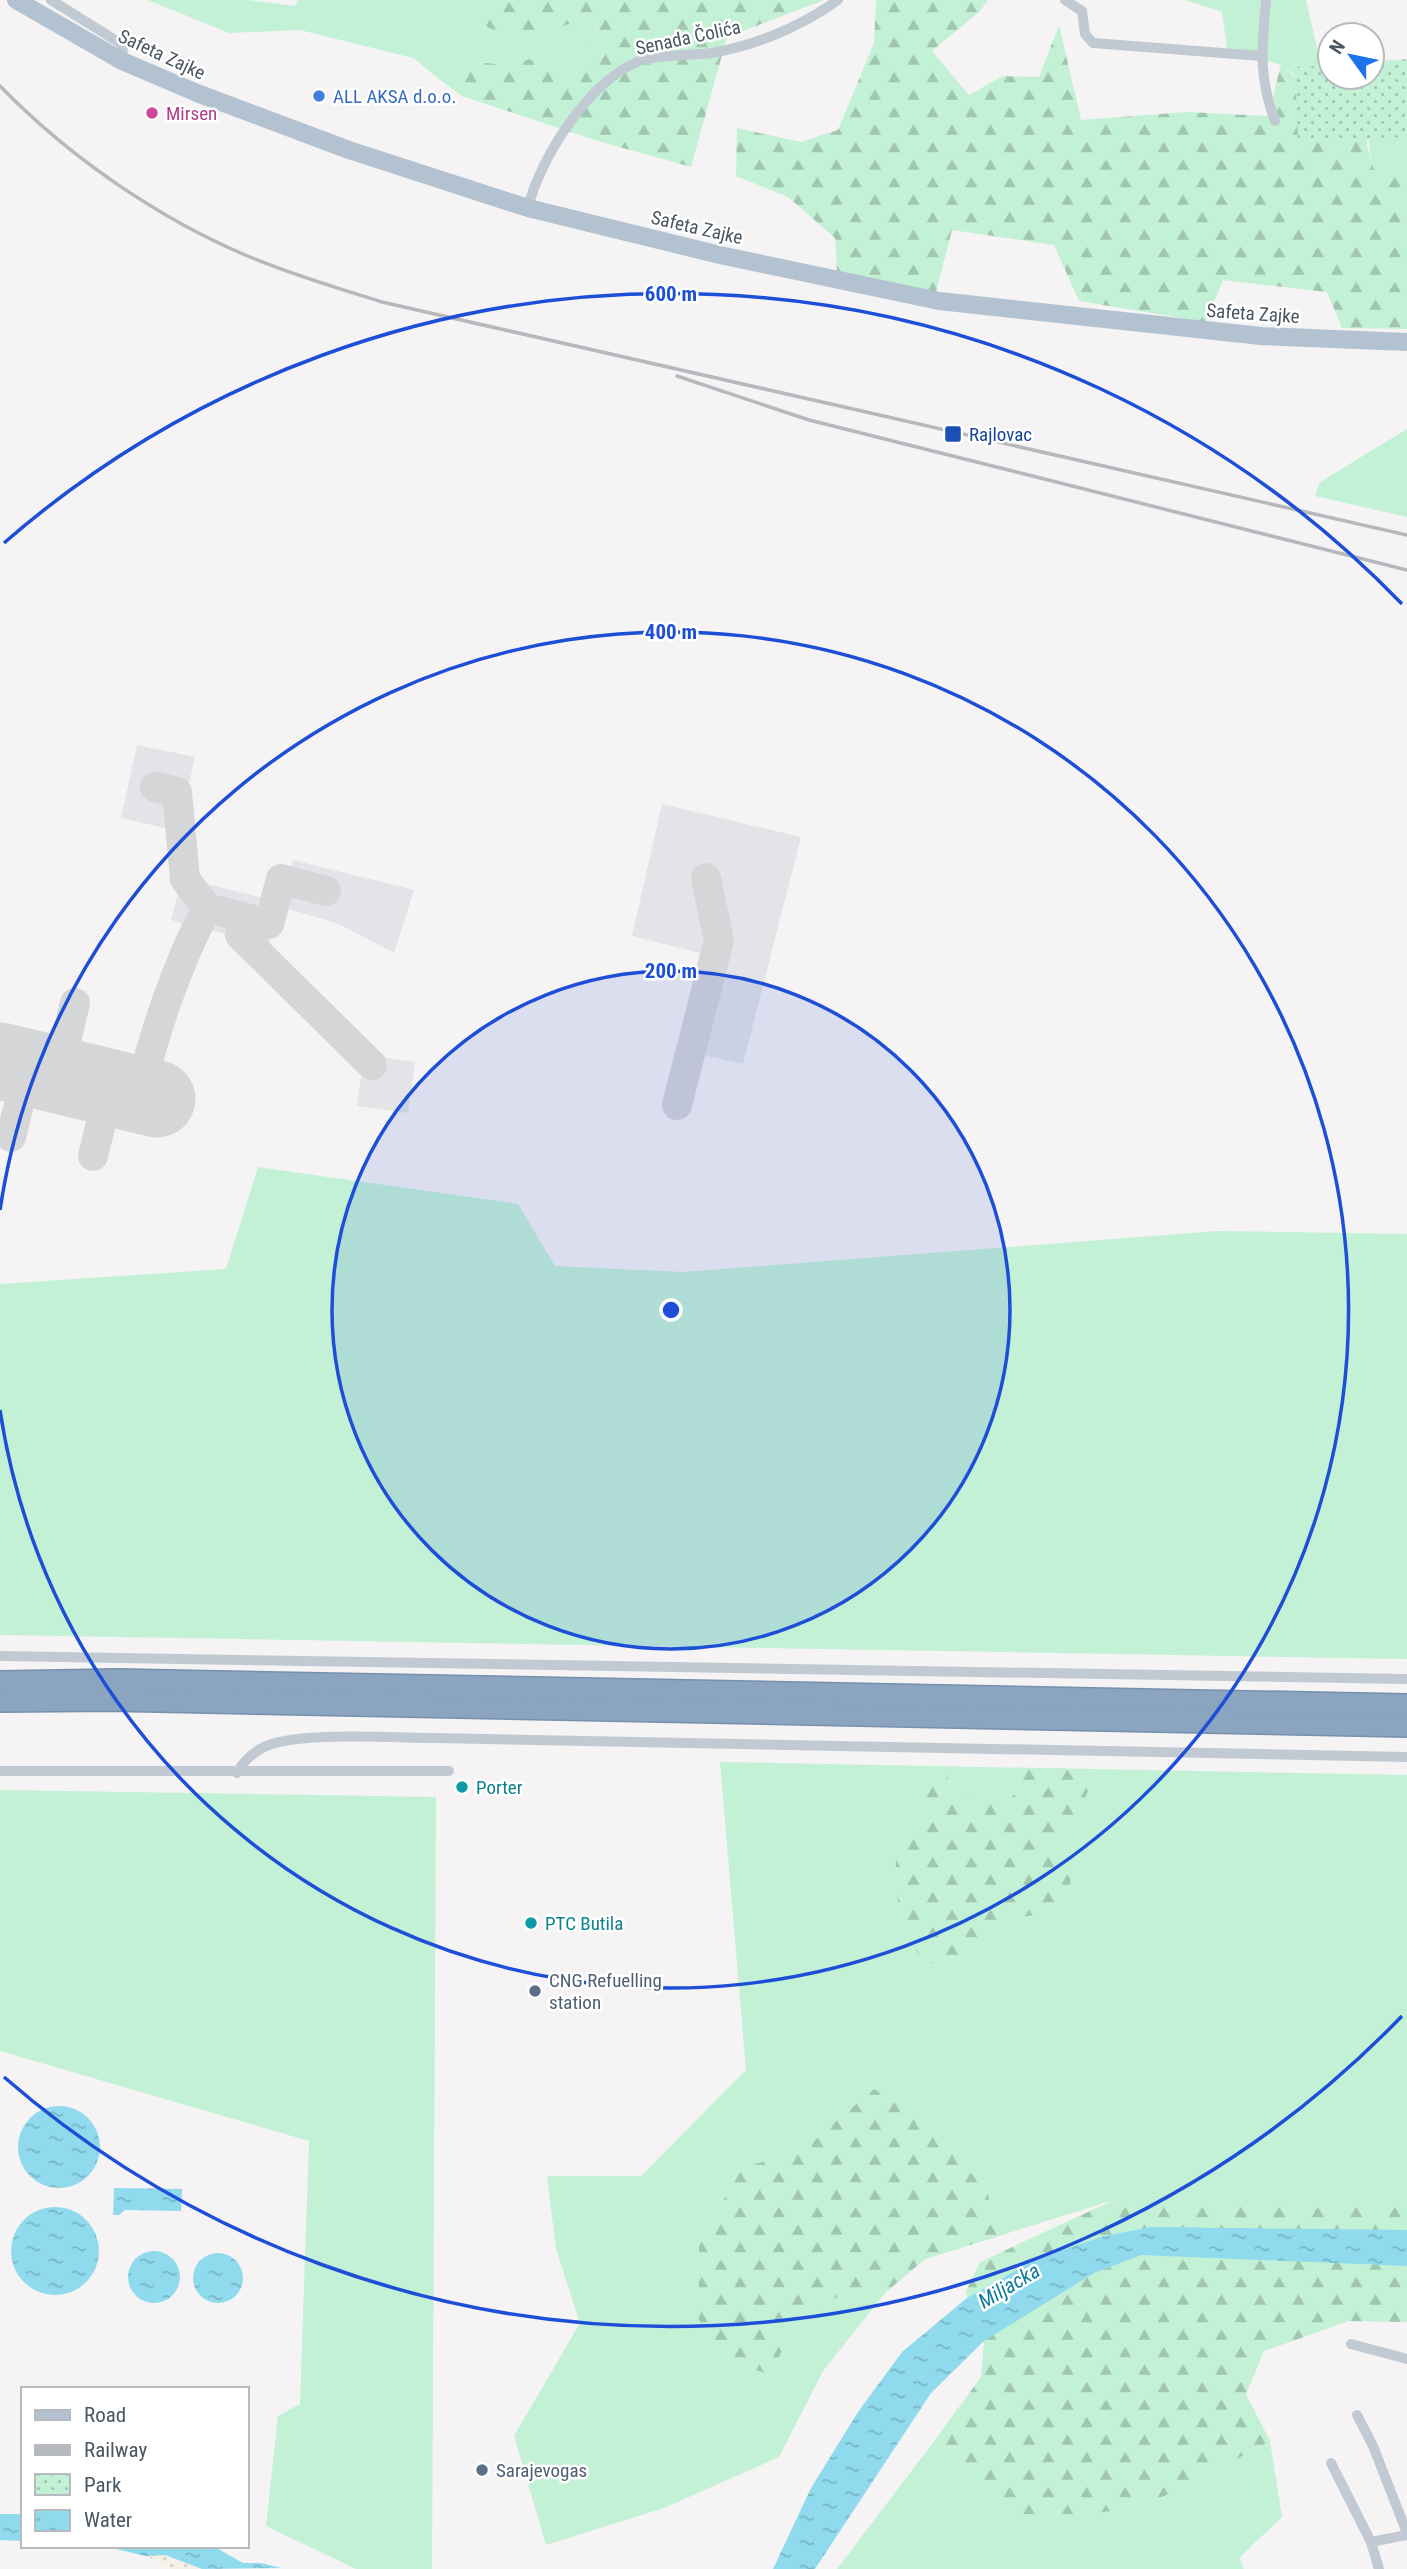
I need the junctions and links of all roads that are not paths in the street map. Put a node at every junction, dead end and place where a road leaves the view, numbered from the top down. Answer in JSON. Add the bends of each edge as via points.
{"nodes":[{"id":1,"x":16,"y":0,"type":"edge"},
{"id":2,"x":51,"y":0,"type":"edge"},
{"id":3,"x":838,"y":0,"type":"edge"},
{"id":4,"x":1065,"y":0,"type":"edge"},
{"id":5,"x":1266,"y":0,"type":"edge"},
{"id":6,"x":1261,"y":56,"type":"junction"},
{"id":7,"x":122,"y":61,"type":"junction"},
{"id":8,"x":1275,"y":121,"type":"dead end"},
{"id":9,"x":528,"y":208,"type":"junction"},
{"id":10,"x":1407,"y":342,"type":"edge"},
{"id":11,"x":0,"y":1656,"type":"edge"},
{"id":12,"x":1407,"y":1679,"type":"edge"},
{"id":13,"x":0,"y":1682,"type":"edge"},
{"id":14,"x":0,"y":1701,"type":"edge"},
{"id":15,"x":1407,"y":1705,"type":"edge"},
{"id":16,"x":1407,"y":1726,"type":"edge"},
{"id":17,"x":1407,"y":1757,"type":"edge"},
{"id":18,"x":0,"y":1771,"type":"edge"},
{"id":19,"x":449,"y":1771,"type":"dead end"},
{"id":20,"x":237,"y":1773,"type":"junction"},
{"id":21,"x":1351,"y":2344,"type":"dead end"},
{"id":22,"x":1407,"y":2359,"type":"edge"},
{"id":23,"x":1357,"y":2415,"type":"dead end"},
{"id":24,"x":1331,"y":2463,"type":"dead end"},
{"id":25,"x":1407,"y":2534,"type":"edge"},
{"id":26,"x":1371,"y":2542,"type":"junction"},
{"id":27,"x":1379,"y":2569,"type":"edge"}],
"edges":[{"from":1,"to":7,"type":"main road","name":"Safeta Zajke"},
{"from":2,"to":7,"type":"street","via":[[120,43]]},
{"from":3,"to":9,"type":"street","name":"Senada Čolića","via":[[775,34],[714,52],[638,62],[599,88],[562,134],[532,189]]},
{"from":4,"to":6,"type":"street","via":[[1082,11],[1085,34],[1093,43]]},
{"from":5,"to":6,"type":"street"},
{"from":6,"to":8,"type":"street","via":[[1264,90]]},
{"from":7,"to":9,"type":"main road","name":"Safeta Zajke","via":[[339,147]]},
{"from":9,"to":10,"type":"main road","name":"Safeta Zajke","via":[[939,301],[1261,336]]},
{"from":11,"to":12,"type":"street"},
{"from":13,"to":15,"type":"highway"},
{"from":14,"to":16,"type":"highway"},
{"from":17,"to":20,"type":"street","via":[[308,1739],[264,1747]]},
{"from":18,"to":20,"type":"street"},
{"from":19,"to":20,"type":"street"},
{"from":21,"to":22,"type":"street"},
{"from":23,"to":25,"type":"street"},
{"from":24,"to":26,"type":"street"},
{"from":25,"to":26,"type":"street"},
{"from":26,"to":27,"type":"street"}]}
